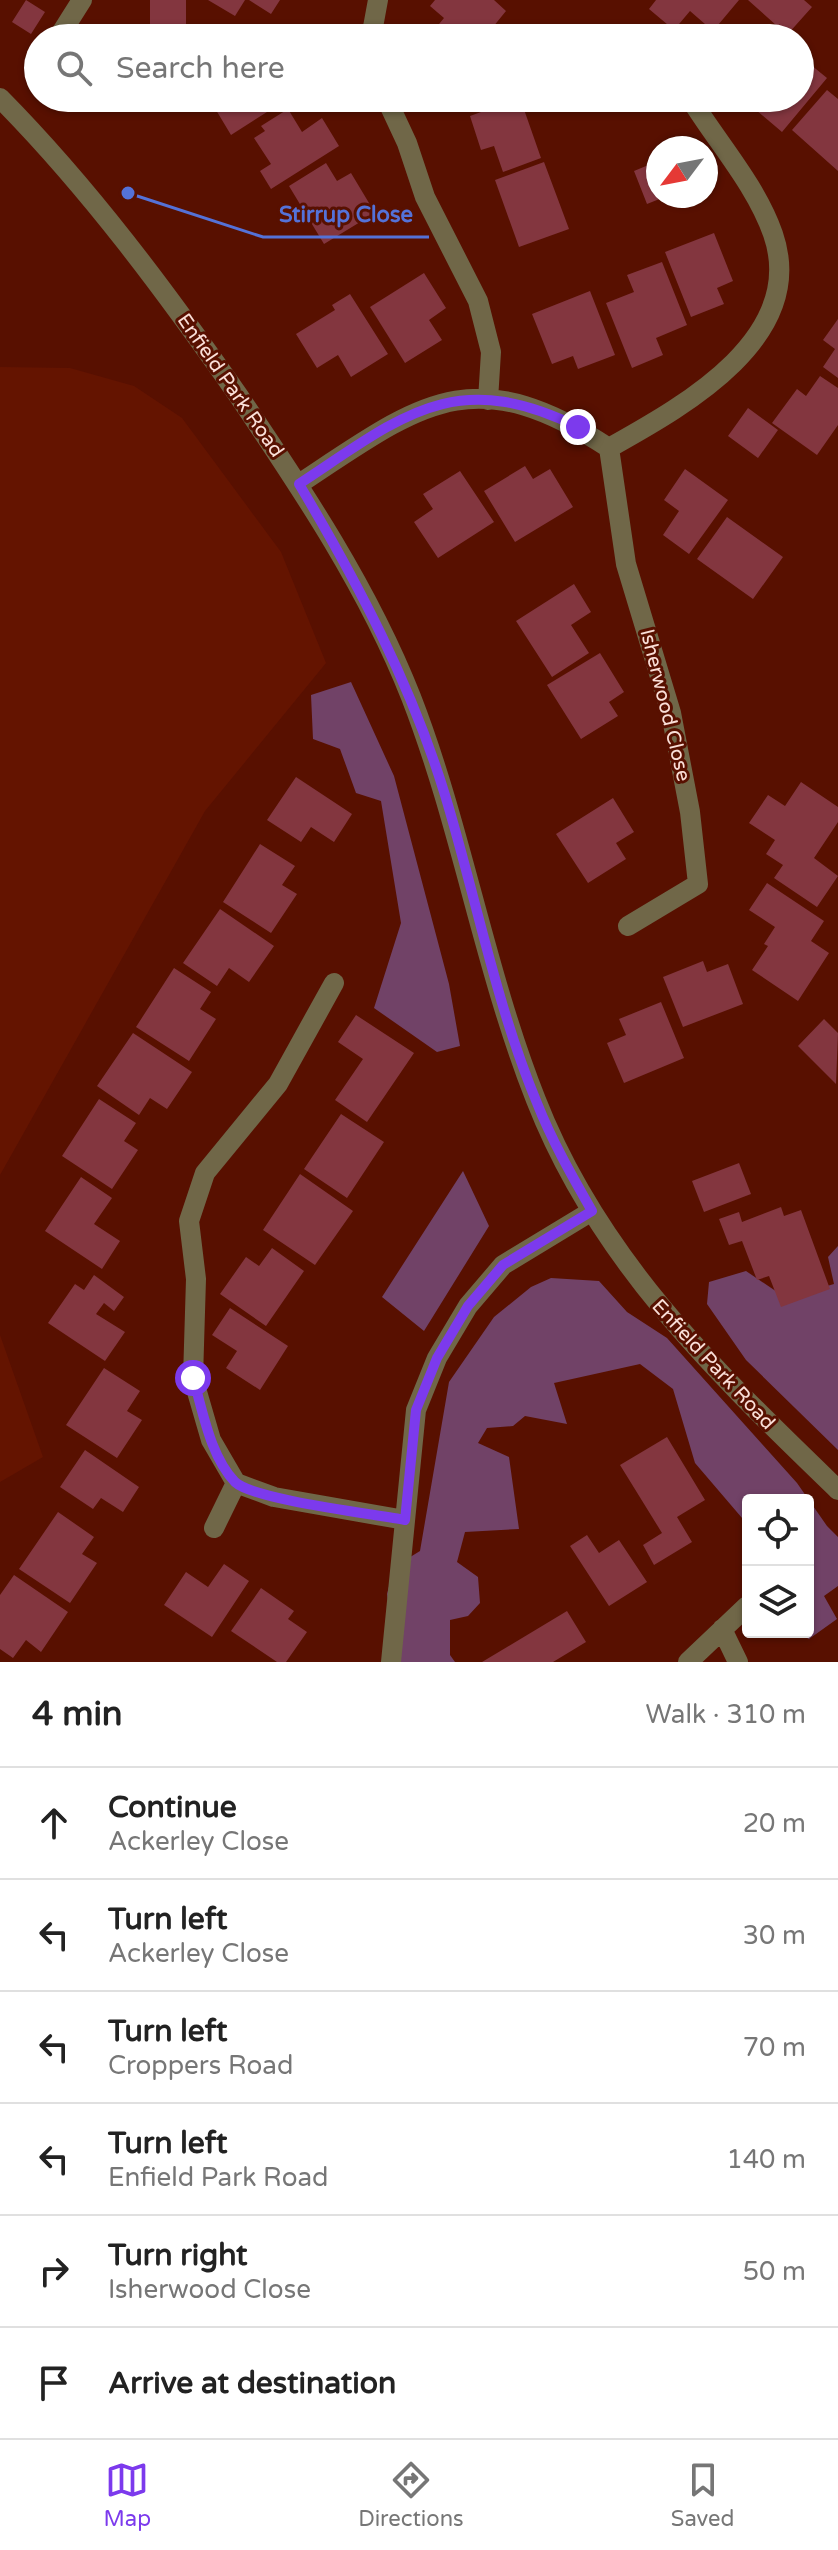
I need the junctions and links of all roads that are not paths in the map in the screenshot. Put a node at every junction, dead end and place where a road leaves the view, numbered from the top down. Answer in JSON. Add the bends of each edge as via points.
{"nodes":[{"id":1,"x":82,"y":0,"type":"edge"},
{"id":2,"x":378,"y":0,"type":"edge"},
{"id":3,"x":67,"y":24,"type":"edge"},
{"id":4,"x":374,"y":24,"type":"edge"},
{"id":5,"x":0,"y":98,"type":"edge"},
{"id":6,"x":393,"y":112,"type":"edge"},
{"id":7,"x":699,"y":112,"type":"edge"},
{"id":8,"x":488,"y":400,"type":"junction"},
{"id":9,"x":609,"y":448,"type":"junction"},
{"id":10,"x":299,"y":484,"type":"junction"},
{"id":11,"x":628,"y":926,"type":"dead end"},
{"id":12,"x":334,"y":983,"type":"dead end"},
{"id":13,"x":592,"y":1211,"type":"junction"},
{"id":14,"x":236,"y":1483,"type":"junction"},
{"id":15,"x":838,"y":1490,"type":"edge"},
{"id":16,"x":405,"y":1520,"type":"junction"},
{"id":17,"x":214,"y":1528,"type":"dead end"},
{"id":18,"x":742,"y":1611,"type":"edge"},
{"id":19,"x":722,"y":1629,"type":"junction"},
{"id":20,"x":391,"y":1662,"type":"edge"},
{"id":21,"x":688,"y":1662,"type":"edge"},
{"id":22,"x":738,"y":1662,"type":"edge"}],
"edges":[{"from":1,"to":3,"type":"street"},
{"from":2,"to":4,"type":"street"},
{"from":5,"to":10,"type":"street","name":"Enfield Park Road","via":[[173,302]]},
{"from":6,"to":8,"type":"street","via":[[425,197],[478,301],[491,352]]},
{"from":7,"to":9,"type":"street","via":[[773,234],[779,263],[774,294],[763,322],[730,368],[682,407]]},
{"from":8,"to":9,"type":"street","via":[[547,412]]},
{"from":8,"to":10,"type":"street","via":[[460,399],[412,412]]},
{"from":9,"to":11,"type":"street","name":"Isherwood Close","via":[[624,553],[671,713],[698,884]]},
{"from":10,"to":13,"type":"street","name":"Enfield Park Road","via":[[410,694],[445,793],[518,1052],[564,1163]]},
{"from":12,"to":14,"type":"street","via":[[278,1084],[205,1173],[189,1221],[196,1279],[193,1378],[211,1440]]},
{"from":13,"to":15,"type":"street","name":"Enfield Park Road","via":[[653,1300],[696,1350]]},
{"from":13,"to":16,"type":"street","via":[[503,1265],[468,1306],[437,1358],[416,1410]]},
{"from":14,"to":16,"type":"street","via":[[274,1497]]},
{"from":14,"to":17,"type":"street"},
{"from":16,"to":20,"type":"street"},
{"from":18,"to":19,"type":"street"},
{"from":19,"to":21,"type":"street"},
{"from":19,"to":22,"type":"street"}]}
